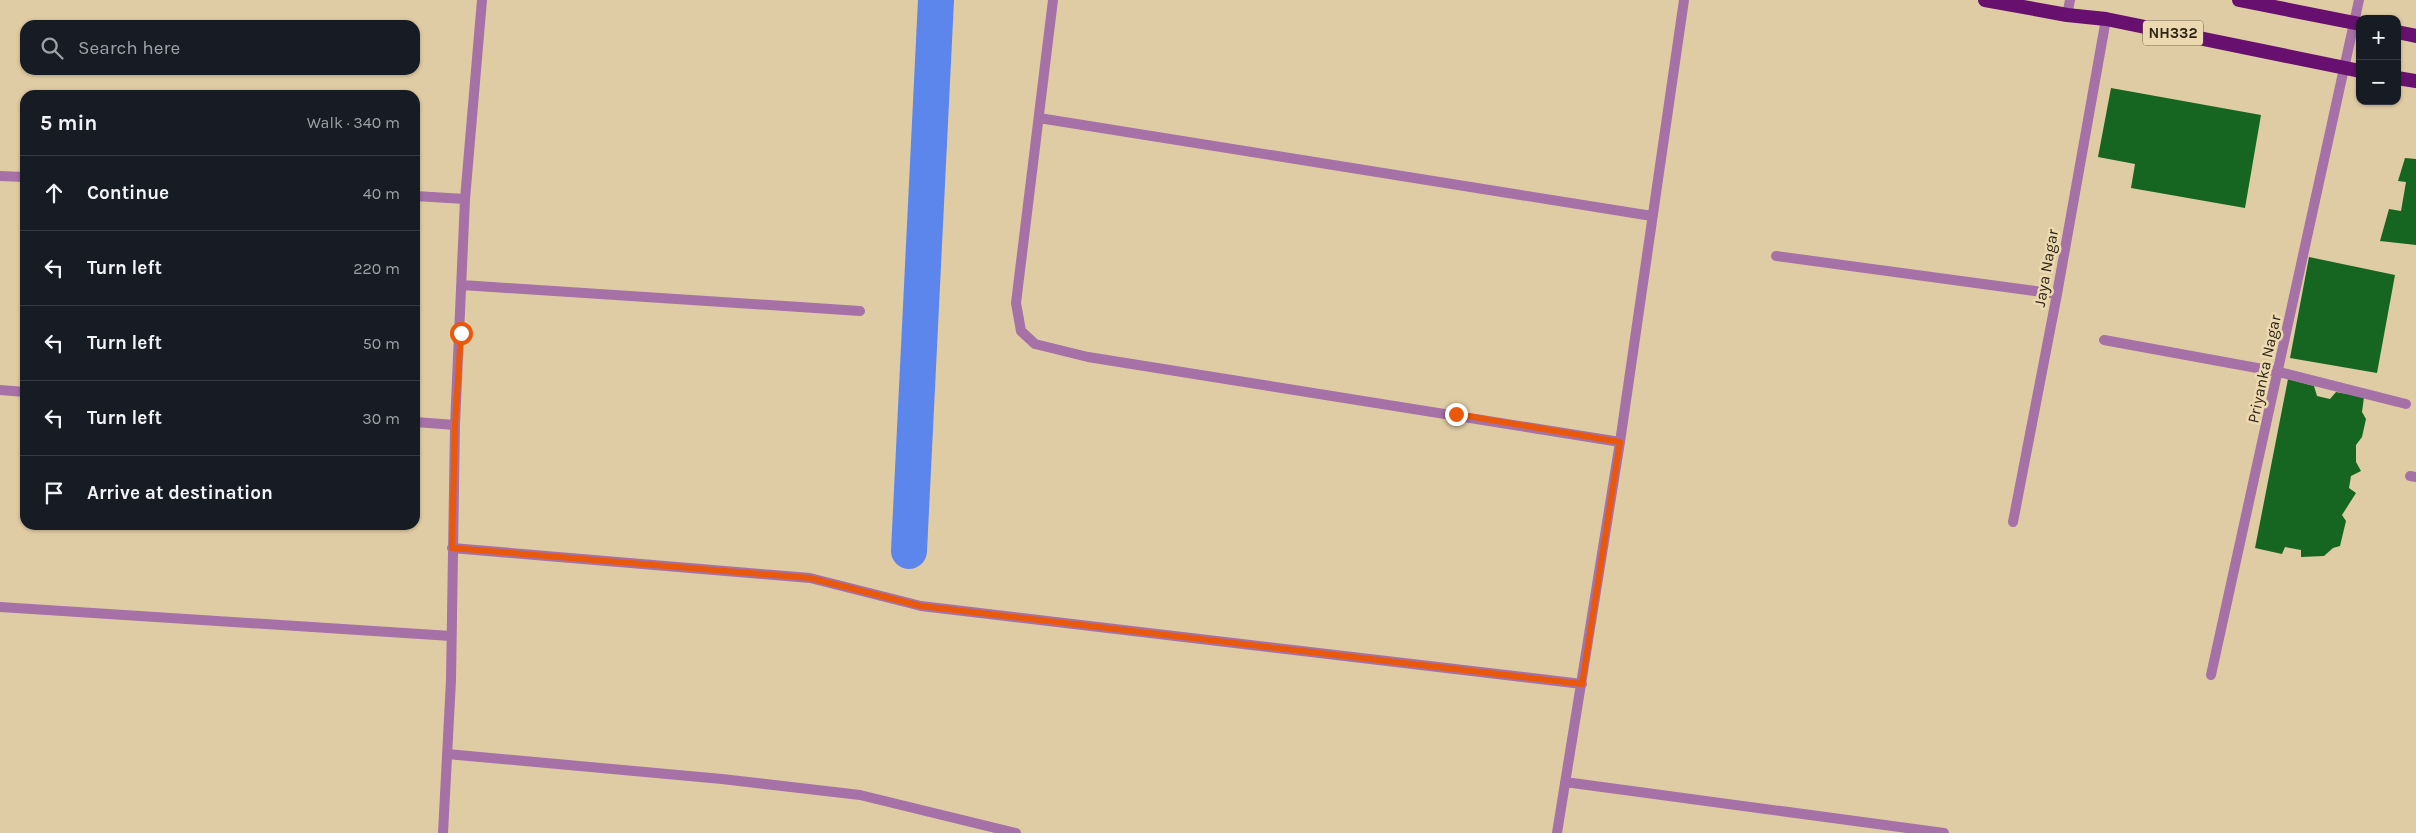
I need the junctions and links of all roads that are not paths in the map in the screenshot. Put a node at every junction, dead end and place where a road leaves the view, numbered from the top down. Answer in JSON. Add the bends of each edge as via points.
{"nodes":[{"id":1,"x":482,"y":0,"type":"edge"},
{"id":2,"x":1053,"y":0,"type":"edge"},
{"id":3,"x":1684,"y":0,"type":"edge"},
{"id":4,"x":1984,"y":0,"type":"edge"},
{"id":5,"x":2070,"y":0,"type":"edge"},
{"id":6,"x":2239,"y":0,"type":"edge"},
{"id":7,"x":2359,"y":0,"type":"edge"},
{"id":8,"x":2067,"y":15,"type":"junction"},
{"id":9,"x":2358,"y":15,"type":"edge"},
{"id":10,"x":2106,"y":19,"type":"junction"},
{"id":11,"x":2356,"y":24,"type":"edge"},
{"id":12,"x":2356,"y":27,"type":"edge"},
{"id":13,"x":2401,"y":33,"type":"edge"},
{"id":14,"x":2416,"y":36,"type":"edge"},
{"id":15,"x":2343,"y":68,"type":"junction"},
{"id":16,"x":2356,"y":70,"type":"edge"},
{"id":17,"x":2401,"y":79,"type":"edge"},
{"id":18,"x":2416,"y":81,"type":"edge"},
{"id":19,"x":1039,"y":118,"type":"junction"},
{"id":20,"x":0,"y":176,"type":"edge"},
{"id":21,"x":20,"y":177,"type":"edge"},
{"id":22,"x":420,"y":196,"type":"edge"},
{"id":23,"x":465,"y":199,"type":"junction"},
{"id":24,"x":1652,"y":216,"type":"junction"},
{"id":25,"x":1776,"y":256,"type":"dead end"},
{"id":26,"x":462,"y":285,"type":"junction"},
{"id":27,"x":2057,"y":294,"type":"junction"},
{"id":28,"x":860,"y":311,"type":"dead end"},
{"id":29,"x":2104,"y":340,"type":"dead end"},
{"id":30,"x":2279,"y":372,"type":"junction"},
{"id":31,"x":0,"y":390,"type":"edge"},
{"id":32,"x":20,"y":392,"type":"edge"},
{"id":33,"x":2406,"y":404,"type":"dead end"},
{"id":34,"x":420,"y":422,"type":"edge"},
{"id":35,"x":455,"y":425,"type":"junction"},
{"id":36,"x":1620,"y":442,"type":"junction"},
{"id":37,"x":2013,"y":522,"type":"dead end"},
{"id":38,"x":452,"y":548,"type":"junction"},
{"id":39,"x":0,"y":606,"type":"edge"},
{"id":40,"x":451,"y":636,"type":"junction"},
{"id":41,"x":2211,"y":675,"type":"dead end"},
{"id":42,"x":1582,"y":684,"type":"junction"},
{"id":43,"x":447,"y":754,"type":"junction"},
{"id":44,"x":1565,"y":782,"type":"junction"},
{"id":45,"x":443,"y":833,"type":"edge"},
{"id":46,"x":1016,"y":833,"type":"edge"},
{"id":47,"x":1557,"y":833,"type":"edge"},
{"id":48,"x":1944,"y":833,"type":"edge"}],
"edges":[{"from":1,"to":23,"type":"street"},
{"from":2,"to":19,"type":"street"},
{"from":3,"to":24,"type":"street"},
{"from":4,"to":8,"type":"highway","number":"NH332"},
{"from":5,"to":8,"type":"street"},
{"from":6,"to":11,"type":"highway"},
{"from":7,"to":9,"type":"street","name":"Priyanka Nagar"},
{"from":8,"to":10,"type":"highway","number":"NH332"},
{"from":10,"to":15,"type":"highway","number":"NH332"},
{"from":10,"to":27,"type":"street","name":"Jaya Nagar"},
{"from":12,"to":15,"type":"street","name":"Priyanka Nagar"},
{"from":13,"to":14,"type":"highway"},
{"from":15,"to":16,"type":"highway","number":"NH332"},
{"from":15,"to":30,"type":"street","name":"Priyanka Nagar"},
{"from":17,"to":18,"type":"highway"},
{"from":19,"to":24,"type":"street"},
{"from":19,"to":36,"type":"street","via":[[1016,303],[1021,331],[1035,344],[1088,357]]},
{"from":20,"to":21,"type":"street"},
{"from":22,"to":23,"type":"street"},
{"from":23,"to":26,"type":"street"},
{"from":24,"to":36,"type":"street"},
{"from":25,"to":27,"type":"street"},
{"from":26,"to":28,"type":"street"},
{"from":26,"to":35,"type":"street"},
{"from":27,"to":37,"type":"street","name":"Jaya Nagar"},
{"from":29,"to":30,"type":"street"},
{"from":30,"to":33,"type":"street"},
{"from":30,"to":41,"type":"street","name":"Priyanka Nagar"},
{"from":31,"to":32,"type":"street"},
{"from":34,"to":35,"type":"street"},
{"from":35,"to":38,"type":"street"},
{"from":36,"to":42,"type":"street"},
{"from":38,"to":40,"type":"street"},
{"from":38,"to":42,"type":"street","via":[[810,578],[921,606]]},
{"from":39,"to":40,"type":"street"},
{"from":40,"to":43,"type":"street"},
{"from":42,"to":44,"type":"street"},
{"from":43,"to":45,"type":"street"},
{"from":43,"to":46,"type":"street","via":[[860,795]]},
{"from":44,"to":47,"type":"street"},
{"from":44,"to":48,"type":"street"}]}
